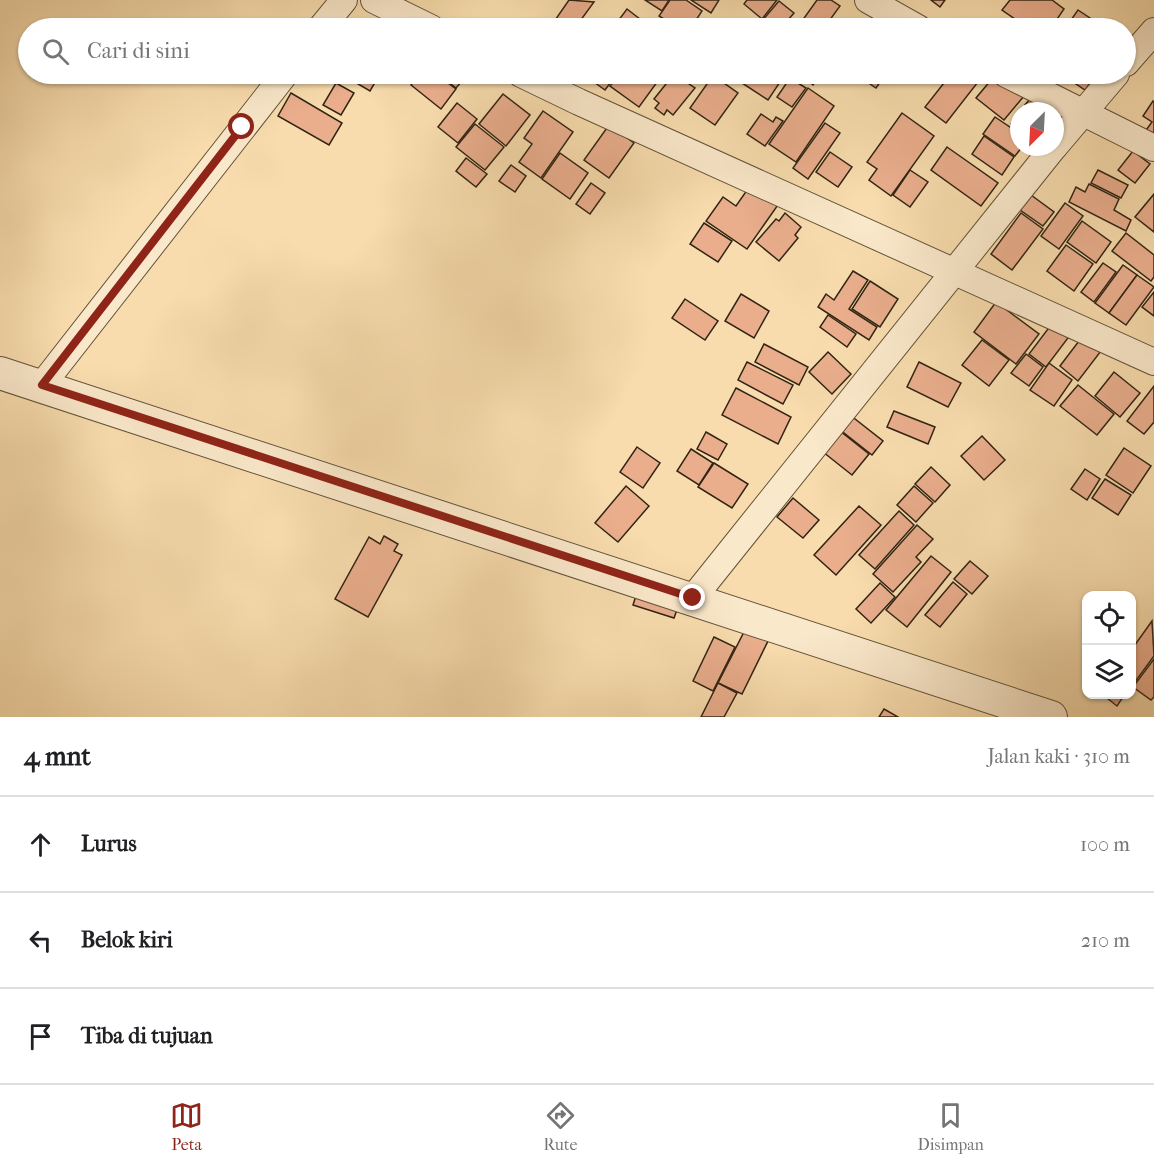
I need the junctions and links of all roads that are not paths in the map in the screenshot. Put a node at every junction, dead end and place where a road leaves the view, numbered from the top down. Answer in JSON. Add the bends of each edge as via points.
{"nodes":[{"id":1,"x":344,"y":0,"type":"edge"},
{"id":2,"x":374,"y":0,"type":"edge"},
{"id":3,"x":868,"y":0,"type":"edge"},
{"id":4,"x":329,"y":18,"type":"edge"},
{"id":5,"x":411,"y":18,"type":"edge"},
{"id":6,"x":900,"y":18,"type":"edge"},
{"id":7,"x":1154,"y":32,"type":"edge"},
{"id":8,"x":1136,"y":51,"type":"edge"},
{"id":9,"x":277,"y":84,"type":"edge"},
{"id":10,"x":542,"y":84,"type":"edge"},
{"id":11,"x":1027,"y":84,"type":"edge"},
{"id":12,"x":1107,"y":84,"type":"edge"},
{"id":13,"x":1082,"y":111,"type":"junction"},
{"id":14,"x":1064,"y":134,"type":"edge"},
{"id":15,"x":1154,"y":148,"type":"edge"},
{"id":16,"x":1046,"y":156,"type":"edge"},
{"id":17,"x":956,"y":272,"type":"junction"},
{"id":18,"x":1154,"y":362,"type":"edge"},
{"id":19,"x":0,"y":373,"type":"edge"},
{"id":20,"x":42,"y":385,"type":"junction"},
{"id":21,"x":693,"y":598,"type":"junction"},
{"id":22,"x":1051,"y":717,"type":"edge"}],
"edges":[{"from":1,"to":4,"type":"street"},
{"from":2,"to":5,"type":"street"},
{"from":3,"to":6,"type":"street"},
{"from":7,"to":8,"type":"street"},
{"from":9,"to":20,"type":"street"},
{"from":10,"to":17,"type":"street"},
{"from":11,"to":13,"type":"street"},
{"from":12,"to":13,"type":"street"},
{"from":13,"to":14,"type":"street"},
{"from":13,"to":15,"type":"street"},
{"from":16,"to":17,"type":"street"},
{"from":17,"to":18,"type":"street"},
{"from":17,"to":21,"type":"street"},
{"from":19,"to":20,"type":"street"},
{"from":20,"to":21,"type":"street"},
{"from":21,"to":22,"type":"street"}]}
